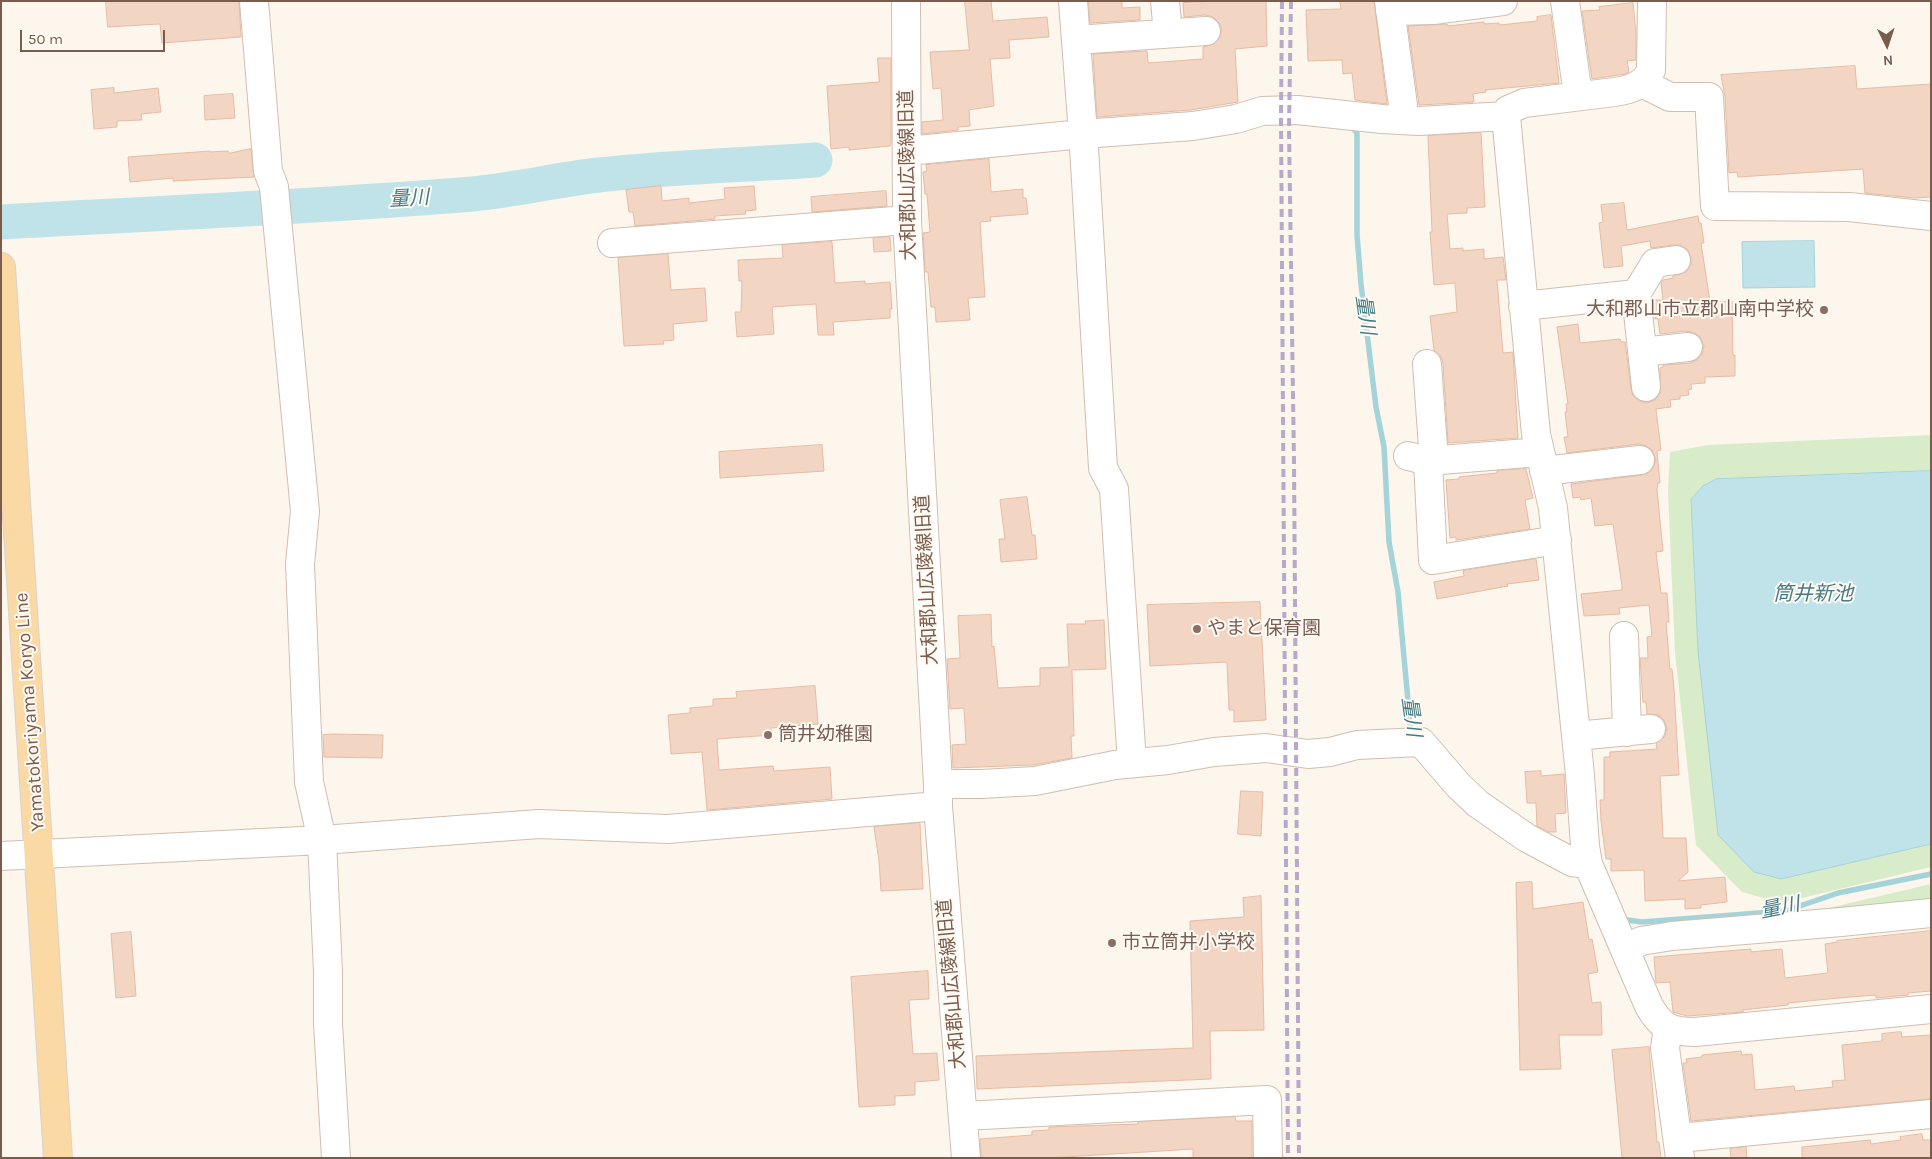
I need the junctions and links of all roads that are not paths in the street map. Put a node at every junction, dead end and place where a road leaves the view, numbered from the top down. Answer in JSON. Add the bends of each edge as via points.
{"nodes":[{"id":1,"x":254,"y":1,"type":"edge"},
{"id":2,"x":906,"y":1,"type":"edge"},
{"id":3,"x":1073,"y":1,"type":"edge"},
{"id":4,"x":1165,"y":1,"type":"edge"},
{"id":5,"x":1503,"y":1,"type":"edge"},
{"id":6,"x":1565,"y":1,"type":"edge"},
{"id":7,"x":1652,"y":1,"type":"edge"},
{"id":8,"x":1389,"y":6,"type":"edge"},
{"id":9,"x":1206,"y":31,"type":"dead end"},
{"id":10,"x":1168,"y":33,"type":"junction"},
{"id":11,"x":1076,"y":40,"type":"junction"},
{"id":12,"x":1642,"y":83,"type":"junction"},
{"id":13,"x":1578,"y":96,"type":"junction"},
{"id":14,"x":1506,"y":116,"type":"junction"},
{"id":15,"x":1405,"y":120,"type":"junction"},
{"id":16,"x":1084,"y":140,"type":"junction"},
{"id":17,"x":907,"y":150,"type":"junction"},
{"id":18,"x":1931,"y":216,"type":"edge"},
{"id":19,"x":907,"y":220,"type":"junction"},
{"id":20,"x":612,"y":243,"type":"dead end"},
{"id":21,"x":1676,"y":260,"type":"dead end"},
{"id":22,"x":1,"y":267,"type":"edge"},
{"id":23,"x":1636,"y":294,"type":"junction"},
{"id":24,"x":1523,"y":306,"type":"junction"},
{"id":25,"x":1688,"y":347,"type":"dead end"},
{"id":26,"x":1642,"y":352,"type":"junction"},
{"id":27,"x":1428,"y":364,"type":"dead end"},
{"id":28,"x":1646,"y":387,"type":"dead end"},
{"id":29,"x":1424,"y":459,"type":"junction"},
{"id":30,"x":1640,"y":460,"type":"dead end"},
{"id":31,"x":1542,"y":462,"type":"junction"},
{"id":32,"x":1557,"y":540,"type":"junction"},
{"id":33,"x":1624,"y":636,"type":"dead end"},
{"id":34,"x":1576,"y":736,"type":"junction"},
{"id":35,"x":1132,"y":763,"type":"junction"},
{"id":36,"x":938,"y":795,"type":"junction"},
{"id":37,"x":322,"y":840,"type":"junction"},
{"id":38,"x":38,"y":854,"type":"junction"},
{"id":39,"x":1,"y":856,"type":"edge"},
{"id":40,"x":1588,"y":864,"type":"junction"},
{"id":41,"x":1931,"y":913,"type":"edge"},
{"id":42,"x":1625,"y":950,"type":"junction"},
{"id":43,"x":1931,"y":1009,"type":"edge"},
{"id":44,"x":1668,"y":1028,"type":"junction"},
{"id":45,"x":1931,"y":1114,"type":"edge"},
{"id":46,"x":964,"y":1116,"type":"junction"},
{"id":47,"x":1679,"y":1148,"type":"edge"},
{"id":48,"x":58,"y":1158,"type":"edge"},
{"id":49,"x":336,"y":1158,"type":"edge"},
{"id":50,"x":966,"y":1158,"type":"edge"},
{"id":51,"x":1268,"y":1158,"type":"edge"}],
"edges":[{"from":1,"to":37,"type":"street","via":[[268,171],[274,187],[305,512],[300,564],[309,782]]},
{"from":2,"to":17,"type":"street","name":"大和郡山広陵線旧道"},
{"from":3,"to":11,"type":"street"},
{"from":4,"to":10,"type":"street"},
{"from":5,"to":8,"type":"street","via":[[1433,10]]},
{"from":6,"to":13,"type":"street"},
{"from":7,"to":12,"type":"street","via":[[1651,70]]},
{"from":8,"to":15,"type":"street"},
{"from":9,"to":10,"type":"street"},
{"from":10,"to":11,"type":"street"},
{"from":11,"to":16,"type":"street"},
{"from":12,"to":13,"type":"street","via":[[1627,90]]},
{"from":12,"to":18,"type":"street","via":[[1670,98],[1709,97],[1715,206],[1848,207]]},
{"from":13,"to":14,"type":"street","via":[[1514,106]]},
{"from":14,"to":15,"type":"street"},
{"from":14,"to":24,"type":"street"},
{"from":15,"to":16,"type":"street","via":[[1297,110],[1262,111],[1216,123]]},
{"from":16,"to":17,"type":"street"},
{"from":16,"to":35,"type":"street","via":[[1104,468],[1114,489]]},
{"from":17,"to":19,"type":"street","name":"大和郡山広陵線旧道"},
{"from":19,"to":20,"type":"street"},
{"from":19,"to":36,"type":"street","name":"大和郡山広陵線旧道"},
{"from":21,"to":23,"type":"street","via":[[1656,263]]},
{"from":22,"to":38,"type":"main road","name":"Yamatokoriyama Koryo Line"},
{"from":23,"to":24,"type":"street"},
{"from":23,"to":26,"type":"street"},
{"from":24,"to":31,"type":"street","via":[[1536,434]]},
{"from":25,"to":26,"type":"street"},
{"from":26,"to":28,"type":"street"},
{"from":27,"to":29,"type":"street"},
{"from":29,"to":31,"type":"street"},
{"from":29,"to":32,"type":"street","via":[[1433,560]]},
{"from":30,"to":31,"type":"street"},
{"from":31,"to":32,"type":"street"},
{"from":32,"to":34,"type":"street"},
{"from":33,"to":34,"type":"street","via":[[1639,731]]},
{"from":34,"to":40,"type":"street"},
{"from":35,"to":36,"type":"street","via":[[1035,781],[981,784]]},
{"from":35,"to":40,"type":"street","via":[[1266,748],[1308,754],[1357,745],[1421,742],[1478,804],[1527,838],[1572,862]]},
{"from":36,"to":37,"type":"street","via":[[668,828],[539,824]]},
{"from":36,"to":46,"type":"street","name":"大和郡山広陵線旧道"},
{"from":37,"to":38,"type":"street"},
{"from":37,"to":49,"type":"street"},
{"from":38,"to":39,"type":"street"},
{"from":38,"to":48,"type":"main road","name":"Yamatokoriyama Koryo Line"},
{"from":40,"to":42,"type":"street"},
{"from":41,"to":42,"type":"street","via":[[1672,936],[1641,941]]},
{"from":42,"to":44,"type":"street","via":[[1649,1006],[1658,1021]]},
{"from":43,"to":44,"type":"street","via":[[1695,1032]]},
{"from":44,"to":47,"type":"street","via":[[1665,1048]]},
{"from":45,"to":47,"type":"street"},
{"from":46,"to":50,"type":"street","name":"大和郡山広陵線旧道"},
{"from":46,"to":51,"type":"street","via":[[1267,1100]]}]}
